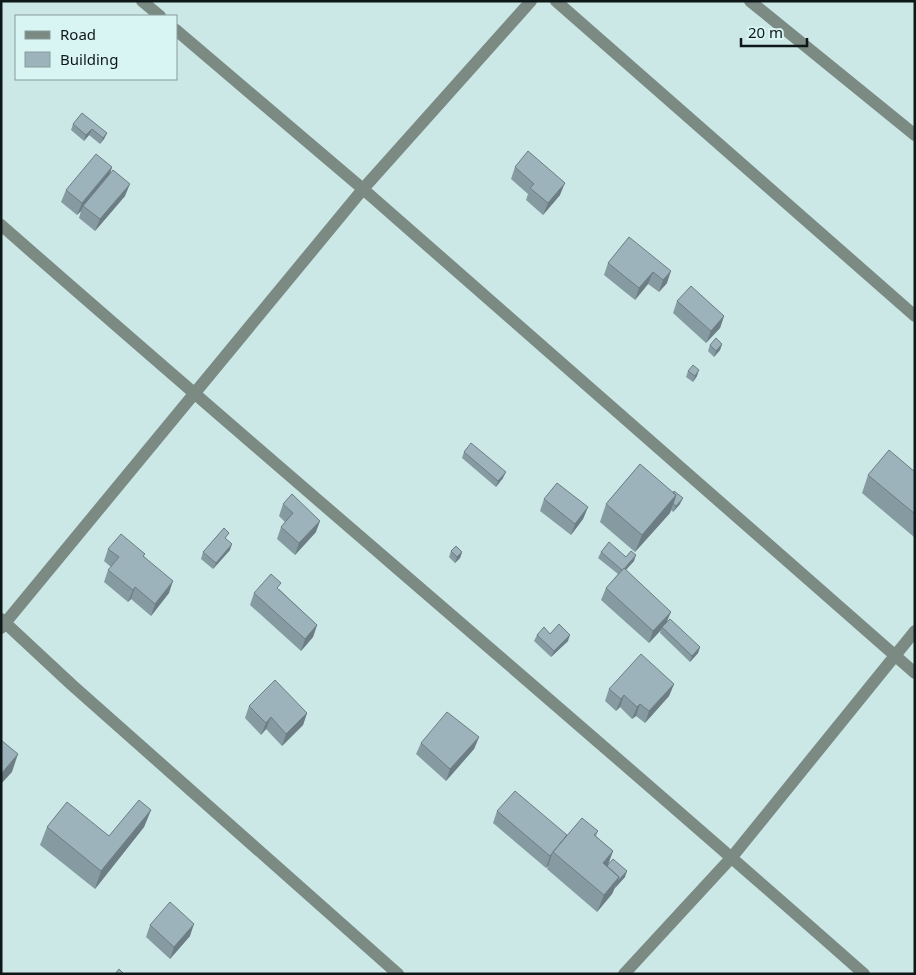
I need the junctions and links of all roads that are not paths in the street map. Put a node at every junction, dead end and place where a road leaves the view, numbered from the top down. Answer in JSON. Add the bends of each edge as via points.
{"nodes":[{"id":1,"x":142,"y":1,"type":"edge"},
{"id":2,"x":531,"y":1,"type":"edge"},
{"id":3,"x":556,"y":1,"type":"edge"},
{"id":4,"x":750,"y":1,"type":"edge"},
{"id":5,"x":159,"y":15,"type":"edge"},
{"id":6,"x":178,"y":32,"type":"edge"},
{"id":7,"x":915,"y":135,"type":"edge"},
{"id":8,"x":363,"y":189,"type":"junction"},
{"id":9,"x":1,"y":225,"type":"edge"},
{"id":10,"x":915,"y":316,"type":"edge"},
{"id":11,"x":194,"y":394,"type":"junction"},
{"id":12,"x":3,"y":624,"type":"edge"},
{"id":13,"x":915,"y":631,"type":"edge"},
{"id":14,"x":895,"y":655,"type":"junction"},
{"id":15,"x":915,"y":672,"type":"edge"},
{"id":16,"x":732,"y":857,"type":"junction"},
{"id":17,"x":398,"y":974,"type":"edge"},
{"id":18,"x":624,"y":974,"type":"edge"},
{"id":19,"x":864,"y":974,"type":"edge"}],
"edges":[{"from":1,"to":5,"type":"street"},
{"from":2,"to":8,"type":"street"},
{"from":3,"to":10,"type":"street"},
{"from":4,"to":7,"type":"street"},
{"from":6,"to":8,"type":"street"},
{"from":8,"to":11,"type":"street"},
{"from":8,"to":14,"type":"street"},
{"from":9,"to":11,"type":"street"},
{"from":11,"to":12,"type":"street"},
{"from":11,"to":16,"type":"street"},
{"from":12,"to":17,"type":"street"},
{"from":13,"to":14,"type":"street"},
{"from":14,"to":15,"type":"street"},
{"from":14,"to":16,"type":"street"},
{"from":16,"to":18,"type":"street"},
{"from":16,"to":19,"type":"street"}]}
